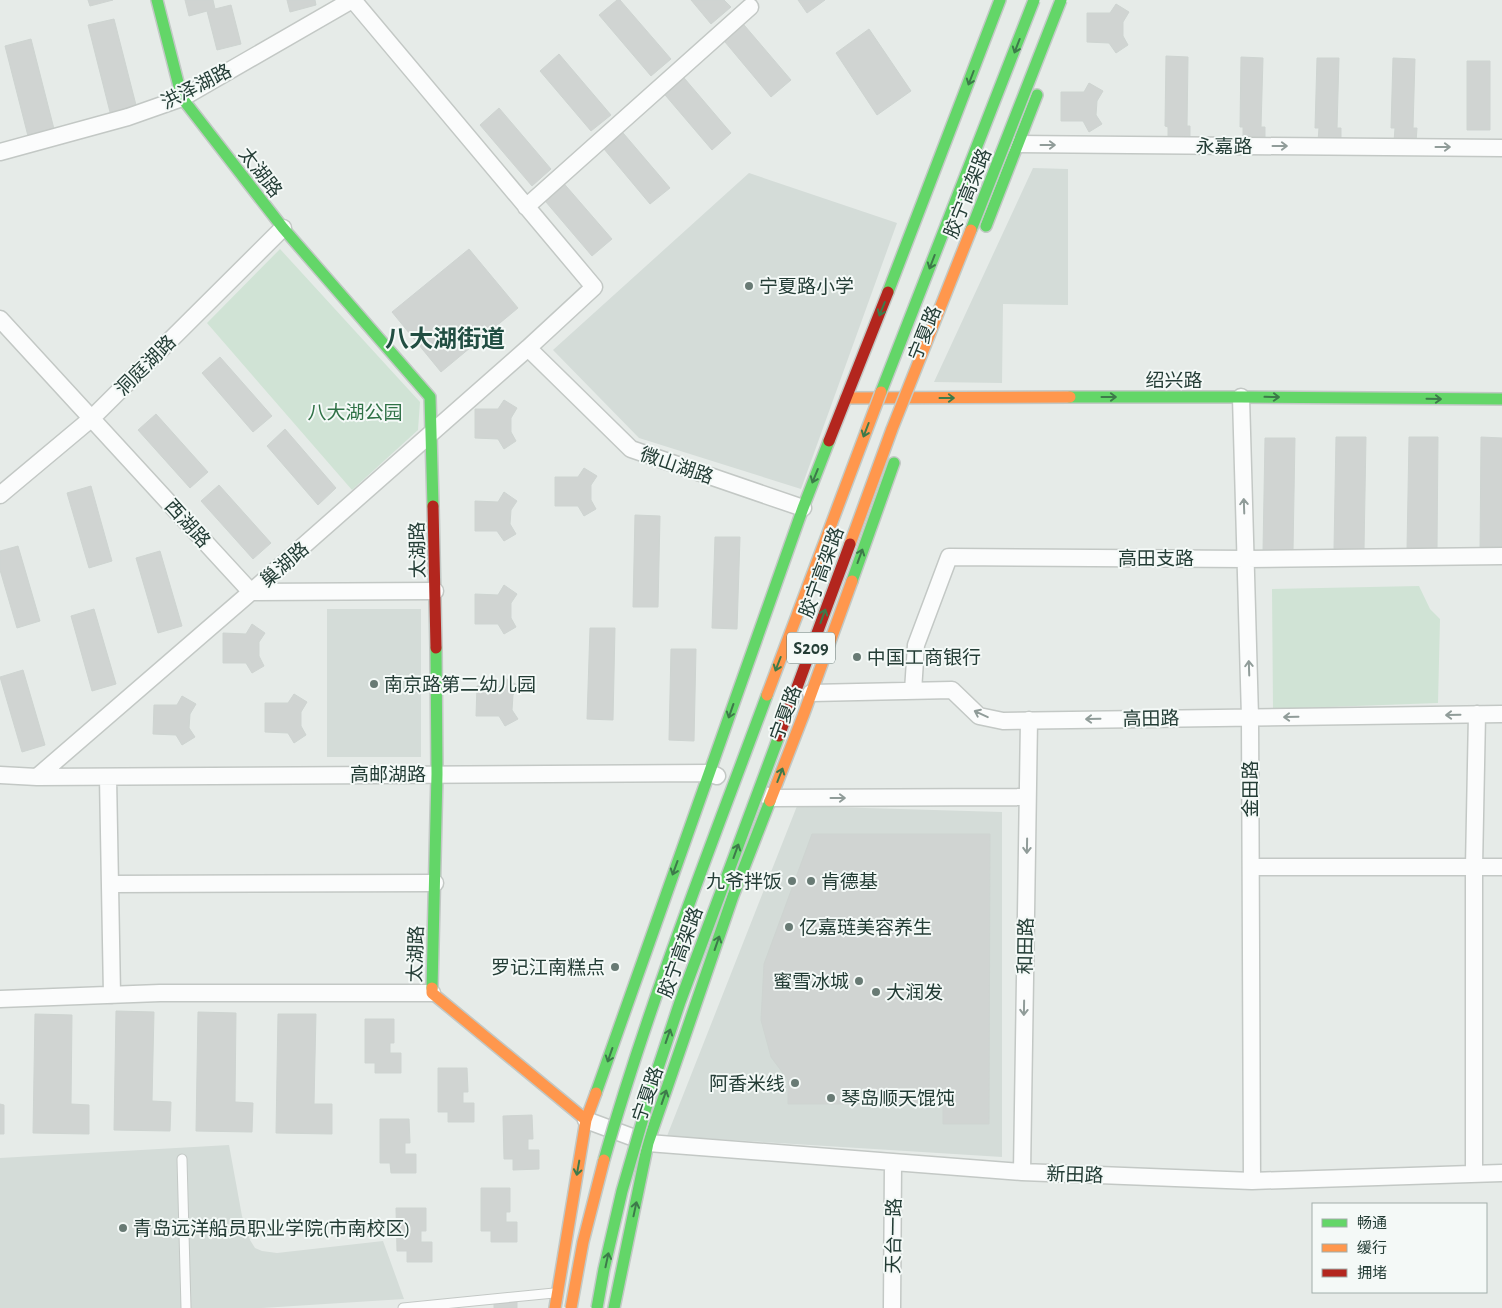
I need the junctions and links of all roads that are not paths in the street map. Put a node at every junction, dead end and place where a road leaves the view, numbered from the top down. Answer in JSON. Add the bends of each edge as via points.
{"nodes":[{"id":1,"x":157,"y":0,"type":"edge"},
{"id":2,"x":352,"y":0,"type":"edge"},
{"id":3,"x":1000,"y":0,"type":"edge"},
{"id":4,"x":1034,"y":0,"type":"edge"},
{"id":5,"x":1061,"y":0,"type":"edge"},
{"id":6,"x":1072,"y":0,"type":"edge"},
{"id":7,"x":750,"y":8,"type":"dead end"},
{"id":8,"x":1052,"y":53,"type":"dead end"},
{"id":9,"x":1042,"y":81,"type":"dead end"},
{"id":10,"x":182,"y":98,"type":"junction"},
{"id":11,"x":946,"y":144,"type":"junction"},
{"id":12,"x":1019,"y":144,"type":"junction"},
{"id":13,"x":1502,"y":148,"type":"edge"},
{"id":14,"x":0,"y":152,"type":"edge"},
{"id":15,"x":526,"y":207,"type":"junction"},
{"id":16,"x":283,"y":228,"type":"junction"},
{"id":17,"x":982,"y":236,"type":"dead end"},
{"id":18,"x":0,"y":320,"type":"edge"},
{"id":19,"x":528,"y":348,"type":"junction"},
{"id":20,"x":1241,"y":397,"type":"junction"},
{"id":21,"x":846,"y":398,"type":"junction"},
{"id":22,"x":1502,"y":399,"type":"edge"},
{"id":23,"x":92,"y":418,"type":"junction"},
{"id":24,"x":432,"y":433,"type":"junction"},
{"id":25,"x":897,"y":454,"type":"dead end"},
{"id":26,"x":0,"y":495,"type":"edge"},
{"id":27,"x":802,"y":508,"type":"junction"},
{"id":28,"x":1502,"y":556,"type":"edge"},
{"id":29,"x":1246,"y":559,"type":"junction"},
{"id":30,"x":435,"y":591,"type":"junction"},
{"id":31,"x":251,"y":592,"type":"junction"},
{"id":32,"x":913,"y":691,"type":"junction"},
{"id":33,"x":811,"y":693,"type":"junction"},
{"id":34,"x":1477,"y":714,"type":"junction"},
{"id":35,"x":1502,"y":714,"type":"edge"},
{"id":36,"x":1250,"y":717,"type":"junction"},
{"id":37,"x":1028,"y":720,"type":"junction"},
{"id":38,"x":709,"y":773,"type":"junction"},
{"id":39,"x":437,"y":774,"type":"junction"},
{"id":40,"x":0,"y":775,"type":"edge"},
{"id":41,"x":108,"y":776,"type":"junction"},
{"id":42,"x":37,"y":777,"type":"junction"},
{"id":43,"x":1027,"y":797,"type":"junction"},
{"id":44,"x":772,"y":798,"type":"junction"},
{"id":45,"x":1474,"y":867,"type":"junction"},
{"id":46,"x":1502,"y":867,"type":"edge"},
{"id":47,"x":1251,"y":868,"type":"junction"},
{"id":48,"x":111,"y":884,"type":"junction"},
{"id":49,"x":435,"y":884,"type":"junction"},
{"id":50,"x":432,"y":993,"type":"junction"},
{"id":51,"x":112,"y":995,"type":"junction"},
{"id":52,"x":0,"y":999,"type":"edge"},
{"id":53,"x":586,"y":1120,"type":"junction"},
{"id":54,"x":648,"y":1143,"type":"junction"},
{"id":55,"x":182,"y":1160,"type":"dead end"},
{"id":56,"x":893,"y":1163,"type":"junction"},
{"id":57,"x":1022,"y":1172,"type":"junction"},
{"id":58,"x":1502,"y":1172,"type":"edge"},
{"id":59,"x":1474,"y":1174,"type":"junction"},
{"id":60,"x":1252,"y":1181,"type":"junction"},
{"id":61,"x":557,"y":1293,"type":"junction"},
{"id":62,"x":186,"y":1308,"type":"edge"},
{"id":63,"x":403,"y":1308,"type":"edge"},
{"id":64,"x":554,"y":1308,"type":"edge"},
{"id":65,"x":571,"y":1308,"type":"edge"},
{"id":66,"x":597,"y":1308,"type":"edge"},
{"id":67,"x":614,"y":1308,"type":"edge"},
{"id":68,"x":892,"y":1308,"type":"edge"}],
"edges":[{"from":1,"to":10,"type":"main road","name":"太湖路"},
{"from":2,"to":10,"type":"street","name":"洪泽湖路"},
{"from":2,"to":15,"type":"street"},
{"from":3,"to":11,"type":"main road","one_way":true},
{"from":4,"to":65,"type":"main road","name":"胶宁高架路","number":"S209","one_way":true,"bridge":true,"via":[[870,421],[656,994],[609,1137]]},
{"from":66,"to":5,"type":"main road","name":"胶宁高架路","number":"S209","one_way":true,"bridge":true,"via":[[633,1148],[680,1002],[892,429]]},
{"from":6,"to":8,"type":"main road"},
{"from":7,"to":15,"type":"street"},
{"from":9,"to":12,"type":"main road"},
{"from":10,"to":14,"type":"street","name":"洪泽湖路","via":[[128,117]]},
{"from":10,"to":16,"type":"main road","name":"太湖路"},
{"from":11,"to":12,"type":"street","name":"永嘉路"},
{"from":11,"to":21,"type":"main road","one_way":true},
{"from":12,"to":13,"type":"street","name":"永嘉路","one_way":true},
{"from":12,"to":17,"type":"main road"},
{"from":15,"to":19,"type":"street","name":"巢湖路","via":[[594,287]]},
{"from":16,"to":23,"type":"street","name":"洞庭湖路"},
{"from":16,"to":24,"type":"main road","name":"太湖路","via":[[430,397]]},
{"from":18,"to":23,"type":"street","name":"西湖路"},
{"from":19,"to":24,"type":"street","name":"巢湖路"},
{"from":19,"to":27,"type":"street","name":"微山湖路","via":[[631,450]]},
{"from":21,"to":20,"type":"main road","name":"绍兴路","one_way":true},
{"from":20,"to":22,"type":"main road","name":"绍兴路","one_way":true},
{"from":29,"to":20,"type":"street","name":"金田路","one_way":true},
{"from":21,"to":27,"type":"main road","one_way":true},
{"from":23,"to":26,"type":"street","name":"洞庭湖路"},
{"from":23,"to":31,"type":"street","name":"西湖路"},
{"from":24,"to":30,"type":"main road","name":"太湖路"},
{"from":24,"to":31,"type":"street","name":"巢湖路"},
{"from":33,"to":25,"type":"main road","name":"宁夏路","one_way":true},
{"from":27,"to":38,"type":"main road","one_way":true},
{"from":28,"to":29,"type":"street","name":"高田支路"},
{"from":29,"to":32,"type":"street","name":"高田支路","via":[[949,557],[916,645]]},
{"from":36,"to":29,"type":"street","name":"金田路","one_way":true},
{"from":30,"to":31,"type":"street"},
{"from":30,"to":39,"type":"main road","name":"太湖路"},
{"from":31,"to":42,"type":"street","name":"巢湖路"},
{"from":32,"to":33,"type":"street","name":"高田路"},
{"from":37,"to":32,"type":"street","name":"高田路","one_way":true,"via":[[1003,721],[979,716],[952,690]]},
{"from":44,"to":33,"type":"main road","name":"宁夏路","one_way":true},
{"from":34,"to":35,"type":"street","name":"高田路"},
{"from":34,"to":36,"type":"street","name":"高田路","one_way":true},
{"from":34,"to":45,"type":"street"},
{"from":36,"to":37,"type":"street","name":"高田路","one_way":true},
{"from":36,"to":47,"type":"street","name":"金田路"},
{"from":37,"to":43,"type":"street","name":"和田路"},
{"from":38,"to":39,"type":"street","name":"高邮湖路"},
{"from":38,"to":44,"type":"street","name":"高邮湖路"},
{"from":38,"to":53,"type":"main road","one_way":true},
{"from":39,"to":41,"type":"street","name":"高邮湖路"},
{"from":39,"to":49,"type":"main road","name":"太湖路"},
{"from":40,"to":42,"type":"street","name":"高邮湖路"},
{"from":41,"to":42,"type":"street","name":"高邮湖路"},
{"from":41,"to":48,"type":"street"},
{"from":44,"to":43,"type":"street","one_way":true},
{"from":43,"to":57,"type":"street","name":"和田路","one_way":true},
{"from":54,"to":44,"type":"main road","name":"宁夏路","one_way":true,"via":[[733,896]]},
{"from":45,"to":46,"type":"street"},
{"from":45,"to":47,"type":"street"},
{"from":45,"to":59,"type":"street"},
{"from":47,"to":60,"type":"street","name":"金田路"},
{"from":48,"to":49,"type":"street"},
{"from":48,"to":51,"type":"street"},
{"from":49,"to":50,"type":"main road","name":"太湖路"},
{"from":50,"to":51,"type":"street"},
{"from":50,"to":53,"type":"main road","name":"太湖路"},
{"from":51,"to":52,"type":"street"},
{"from":53,"to":54,"type":"street","name":"新田路"},
{"from":53,"to":61,"type":"main road","one_way":true},
{"from":54,"to":56,"type":"street","name":"新田路"},
{"from":67,"to":54,"type":"main road","name":"宁夏路","one_way":true},
{"from":55,"to":62,"type":"lane"},
{"from":56,"to":57,"type":"street","name":"新田路"},
{"from":56,"to":68,"type":"street","name":"天台一路"},
{"from":57,"to":60,"type":"street","name":"新田路"},
{"from":58,"to":59,"type":"street","name":"新田路"},
{"from":59,"to":60,"type":"street","name":"新田路"},
{"from":61,"to":63,"type":"lane"},
{"from":61,"to":64,"type":"main road"}]}
